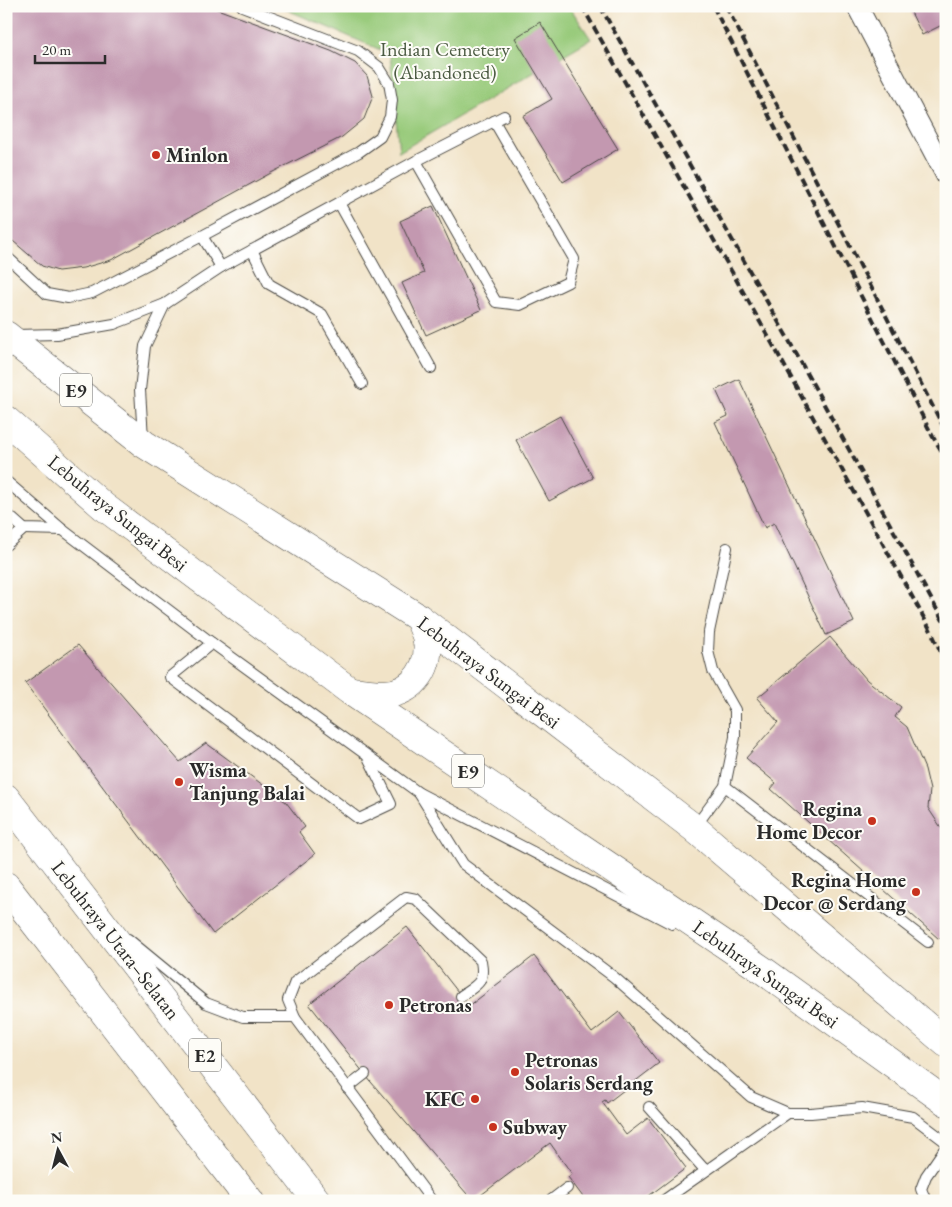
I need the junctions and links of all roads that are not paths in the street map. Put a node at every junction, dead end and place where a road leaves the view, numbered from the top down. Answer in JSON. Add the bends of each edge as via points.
{"nodes":[{"id":1,"x":242,"y":6,"type":"edge"},
{"id":2,"x":857,"y":6,"type":"edge"},
{"id":3,"x":504,"y":116,"type":"dead end"},
{"id":4,"x":494,"y":121,"type":"junction"},
{"id":5,"x":416,"y":161,"type":"junction"},
{"id":6,"x":946,"y":175,"type":"edge"},
{"id":7,"x":339,"y":204,"type":"junction"},
{"id":8,"x":202,"y":236,"type":"junction"},
{"id":9,"x":252,"y":250,"type":"junction"},
{"id":10,"x":6,"y":256,"type":"edge"},
{"id":11,"x":221,"y":267,"type":"junction"},
{"id":12,"x":165,"y":304,"type":"junction"},
{"id":13,"x":7,"y":335,"type":"edge"},
{"id":14,"x":431,"y":368,"type":"dead end"},
{"id":15,"x":362,"y":384,"type":"dead end"},
{"id":16,"x":6,"y":420,"type":"edge"},
{"id":17,"x":144,"y":444,"type":"junction"},
{"id":18,"x":6,"y":481,"type":"edge"},
{"id":19,"x":6,"y":513,"type":"edge"},
{"id":20,"x":24,"y":529,"type":"junction"},
{"id":21,"x":63,"y":530,"type":"junction"},
{"id":22,"x":6,"y":545,"type":"edge"},
{"id":23,"x":727,"y":548,"type":"dead end"},
{"id":24,"x":419,"y":618,"type":"junction"},
{"id":25,"x":212,"y":642,"type":"junction"},
{"id":26,"x":350,"y":691,"type":"junction"},
{"id":27,"x":367,"y":755,"type":"junction"},
{"id":28,"x":725,"y":786,"type":"junction"},
{"id":29,"x":419,"y":793,"type":"junction"},
{"id":30,"x":6,"y":798,"type":"edge"},
{"id":31,"x":694,"y":828,"type":"junction"},
{"id":32,"x":6,"y":886,"type":"edge"},
{"id":33,"x":93,"y":910,"type":"junction"},
{"id":34,"x":928,"y":942,"type":"dead end"},
{"id":35,"x":764,"y":971,"type":"junction"},
{"id":36,"x":461,"y":996,"type":"dead end"},
{"id":37,"x":295,"y":1017,"type":"junction"},
{"id":38,"x":946,"y":1043,"type":"edge"},
{"id":39,"x":365,"y":1074,"type":"dead end"},
{"id":40,"x":347,"y":1088,"type":"junction"},
{"id":41,"x":946,"y":1102,"type":"edge"},
{"id":42,"x":649,"y":1107,"type":"dead end"},
{"id":43,"x":788,"y":1113,"type":"junction"},
{"id":44,"x":946,"y":1142,"type":"edge"},
{"id":45,"x":946,"y":1147,"type":"edge"},
{"id":46,"x":705,"y":1170,"type":"junction"},
{"id":47,"x":567,"y":1188,"type":"dead end"},
{"id":48,"x":250,"y":1201,"type":"edge"},
{"id":49,"x":318,"y":1201,"type":"edge"},
{"id":50,"x":432,"y":1201,"type":"edge"},
{"id":51,"x":550,"y":1201,"type":"edge"},
{"id":52,"x":663,"y":1201,"type":"edge"},
{"id":53,"x":926,"y":1201,"type":"edge"}],
"edges":[{"from":1,"to":8,"type":"lane","via":[[358,51],[379,67],[389,84],[392,100],[390,118],[380,137],[359,152]]},
{"from":2,"to":6,"type":"street"},
{"from":3,"to":4,"type":"lane"},
{"from":4,"to":5,"type":"lane"},
{"from":4,"to":5,"type":"lane","via":[[574,259],[568,282],[520,305],[496,302]]},
{"from":5,"to":7,"type":"lane"},
{"from":7,"to":9,"type":"lane"},
{"from":7,"to":14,"type":"lane"},
{"from":8,"to":10,"type":"lane","via":[[92,293],[68,298],[48,294]]},
{"from":8,"to":11,"type":"lane"},
{"from":9,"to":11,"type":"lane"},
{"from":9,"to":15,"type":"lane","via":[[269,284],[322,314]]},
{"from":11,"to":12,"type":"lane"},
{"from":12,"to":13,"type":"lane","via":[[114,324],[57,334]]},
{"from":12,"to":17,"type":"lane","via":[[145,346],[140,390]]},
{"from":13,"to":17,"type":"highway","name":"Lebuhraya Sungai Besi","number":"E9"},
{"from":16,"to":26,"type":"highway","name":"Lebuhraya Sungai Besi","number":"E9","via":[[103,506]]},
{"from":17,"to":24,"type":"highway","name":"Lebuhraya Sungai Besi","number":"E9"},
{"from":18,"to":21,"type":"lane"},
{"from":19,"to":20,"type":"lane"},
{"from":20,"to":21,"type":"lane"},
{"from":20,"to":22,"type":"lane"},
{"from":21,"to":25,"type":"lane"},
{"from":23,"to":28,"type":"lane","via":[[708,651],[713,670],[735,710],[735,737]]},
{"from":24,"to":26,"type":"highway","via":[[426,638],[426,658],[420,677],[408,688],[387,694]]},
{"from":24,"to":31,"type":"highway","name":"Lebuhraya Sungai Besi","number":"E9"},
{"from":25,"to":27,"type":"lane"},
{"from":25,"to":27,"type":"lane","via":[[170,677],[359,819],[391,804]]},
{"from":26,"to":35,"type":"highway","name":"Lebuhraya Sungai Besi","number":"E9"},
{"from":27,"to":29,"type":"lane"},
{"from":28,"to":31,"type":"lane"},
{"from":28,"to":34,"type":"lane"},
{"from":29,"to":35,"type":"lane"},
{"from":29,"to":43,"type":"lane","via":[[464,864],[614,977],[751,1097]]},
{"from":30,"to":33,"type":"highway","name":"Lebuhraya Utara–Selatan","number":"E2"},
{"from":31,"to":38,"type":"highway","name":"Lebuhraya Sungai Besi","number":"E9"},
{"from":32,"to":48,"type":"highway"},
{"from":33,"to":37,"type":"lane","via":[[206,1003],[243,1017]]},
{"from":33,"to":49,"type":"highway","name":"Lebuhraya Utara–Selatan","number":"E2"},
{"from":35,"to":41,"type":"highway","name":"Lebuhraya Sungai Besi","number":"E9"},
{"from":36,"to":37,"type":"lane","via":[[478,984],[483,974],[480,961],[416,899],[406,898],[295,982],[288,1000]]},
{"from":37,"to":40,"type":"lane"},
{"from":39,"to":40,"type":"lane"},
{"from":40,"to":50,"type":"lane"},
{"from":42,"to":46,"type":"lane"},
{"from":43,"to":44,"type":"lane","via":[[811,1114],[862,1108],[913,1117]]},
{"from":43,"to":46,"type":"lane"},
{"from":45,"to":53,"type":"lane","via":[[921,1189]]},
{"from":46,"to":52,"type":"lane"},
{"from":47,"to":51,"type":"lane"}]}
